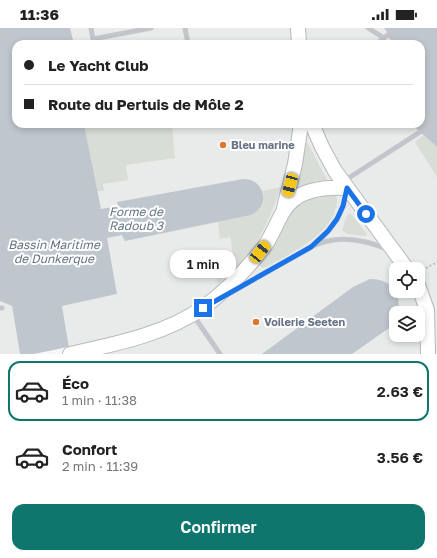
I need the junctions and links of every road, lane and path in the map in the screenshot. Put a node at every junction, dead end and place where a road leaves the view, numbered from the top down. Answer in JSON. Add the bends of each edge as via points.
{"nodes":[{"id":1,"x":91,"y":28,"type":"edge"},
{"id":2,"x":151,"y":28,"type":"edge"},
{"id":3,"x":185,"y":28,"type":"edge"},
{"id":4,"x":298,"y":28,"type":"edge"},
{"id":5,"x":368,"y":28,"type":"edge"},
{"id":6,"x":384,"y":38,"type":"junction"},
{"id":7,"x":187,"y":40,"type":"edge"},
{"id":8,"x":299,"y":40,"type":"edge"},
{"id":9,"x":382,"y":40,"type":"edge"},
{"id":10,"x":394,"y":40,"type":"edge"},
{"id":11,"x":437,"y":121,"type":"edge"},
{"id":12,"x":300,"y":128,"type":"edge"},
{"id":13,"x":314,"y":128,"type":"edge"},
{"id":14,"x":345,"y":185,"type":"junction"},
{"id":15,"x":283,"y":211,"type":"junction"},
{"id":16,"x":311,"y":247,"type":"junction"},
{"id":17,"x":395,"y":253,"type":"junction"},
{"id":18,"x":402,"y":262,"type":"edge"},
{"id":19,"x":437,"y":262,"type":"edge"},
{"id":20,"x":425,"y":268,"type":"edge"},
{"id":21,"x":423,"y":298,"type":"edge"},
{"id":22,"x":197,"y":311,"type":"junction"},
{"id":23,"x":96,"y":350,"type":"edge"},
{"id":24,"x":70,"y":354,"type":"edge"},
{"id":25,"x":220,"y":354,"type":"edge"},
{"id":26,"x":428,"y":354,"type":"edge"}],
"edges":[{"from":1,"to":2,"type":"lane","via":[[93,39]]},
{"from":3,"to":7,"type":"lane"},
{"from":4,"to":8,"type":"main road"},
{"from":5,"to":6,"type":"lane"},
{"from":6,"to":9,"type":"lane"},
{"from":6,"to":10,"type":"lane","via":[[389,34]]},
{"from":11,"to":14,"type":"lane"},
{"from":12,"to":15,"type":"main road","via":[[293,175]]},
{"from":13,"to":14,"type":"main road","via":[[326,156]]},
{"from":14,"to":15,"type":"main road","via":[[304,193],[295,198]]},
{"from":14,"to":16,"type":"lane","via":[[343,206],[337,219]]},
{"from":14,"to":17,"type":"main road"},
{"from":15,"to":22,"type":"main road","via":[[270,238],[257,255],[231,284]]},
{"from":16,"to":17,"type":"lane","via":[[325,241],[348,239],[372,244]]},
{"from":16,"to":22,"type":"lane"},
{"from":17,"to":18,"type":"main road"},
{"from":19,"to":20,"type":"path"},
{"from":21,"to":26,"type":"main road","via":[[427,310]]},
{"from":22,"to":23,"type":"main road","via":[[157,331]]},
{"from":22,"to":25,"type":"lane"},
{"from":23,"to":24,"type":"main road"}]}
